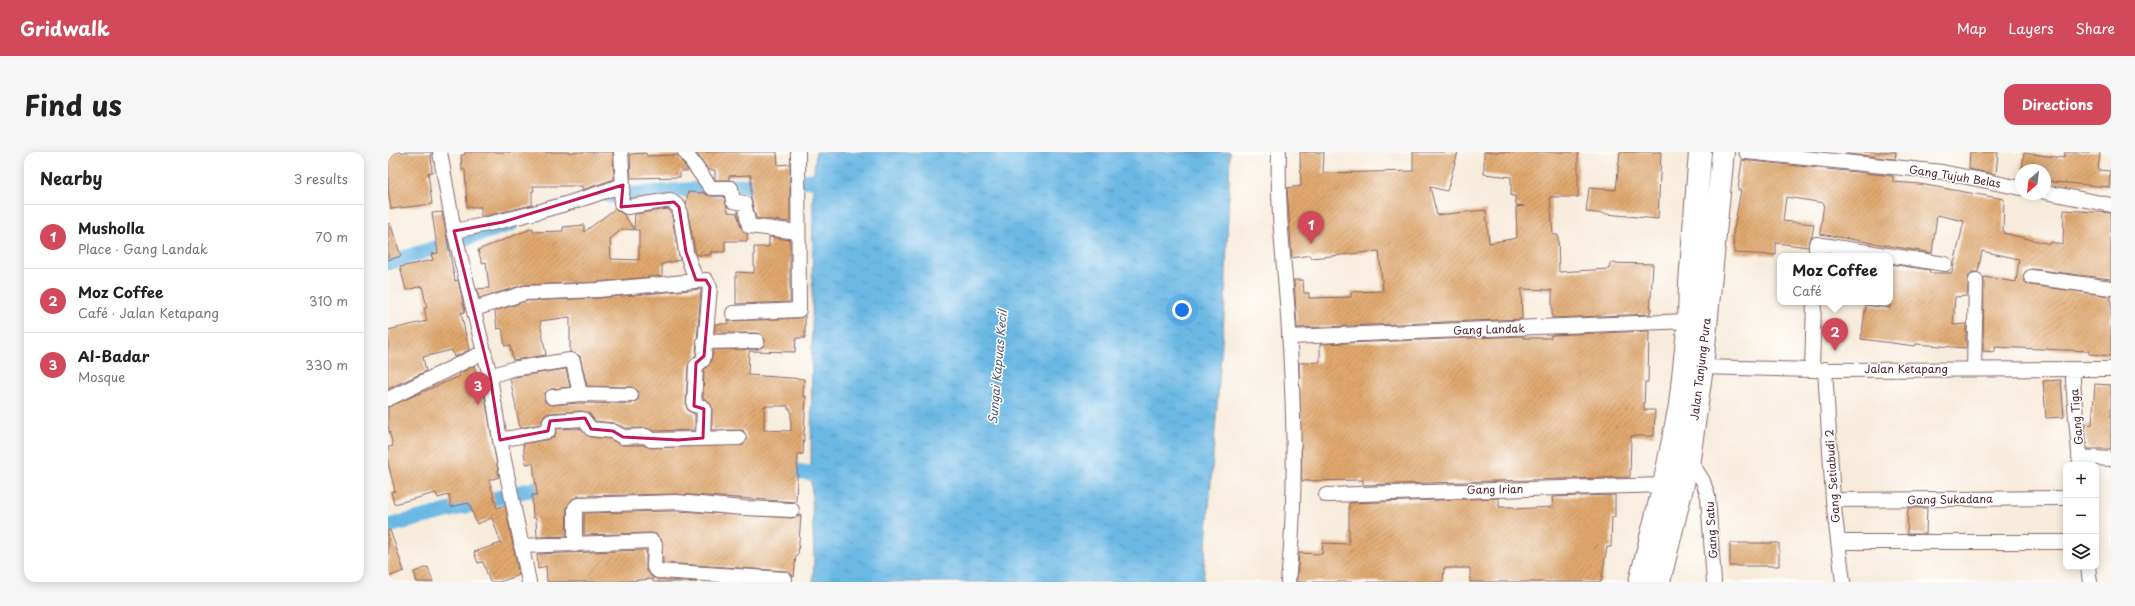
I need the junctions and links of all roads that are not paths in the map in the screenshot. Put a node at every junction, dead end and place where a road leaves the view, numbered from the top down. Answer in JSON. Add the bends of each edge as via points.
{"nodes":[{"id":1,"x":440,"y":152,"type":"edge"},
{"id":2,"x":621,"y":152,"type":"edge"},
{"id":3,"x":685,"y":152,"type":"edge"},
{"id":4,"x":798,"y":152,"type":"edge"},
{"id":5,"x":1278,"y":152,"type":"edge"},
{"id":6,"x":1700,"y":152,"type":"edge"},
{"id":7,"x":1723,"y":152,"type":"edge"},
{"id":8,"x":1746,"y":152,"type":"edge"},
{"id":9,"x":623,"y":186,"type":"junction"},
{"id":10,"x":2015,"y":187,"type":"edge"},
{"id":11,"x":2051,"y":193,"type":"edge"},
{"id":12,"x":2111,"y":205,"type":"edge"},
{"id":13,"x":798,"y":232,"type":"junction"},
{"id":14,"x":455,"y":234,"type":"junction"},
{"id":15,"x":1816,"y":253,"type":"edge"},
{"id":16,"x":1874,"y":253,"type":"edge"},
{"id":17,"x":1893,"y":256,"type":"edge"},
{"id":18,"x":1945,"y":264,"type":"dead end"},
{"id":19,"x":1701,"y":272,"type":"junction"},
{"id":20,"x":2031,"y":277,"type":"dead end"},
{"id":21,"x":696,"y":280,"type":"junction"},
{"id":22,"x":1976,"y":280,"type":"dead end"},
{"id":23,"x":2111,"y":288,"type":"edge"},
{"id":24,"x":1814,"y":305,"type":"edge"},
{"id":25,"x":474,"y":309,"type":"junction"},
{"id":26,"x":733,"y":313,"type":"dead end"},
{"id":27,"x":1689,"y":321,"type":"junction"},
{"id":28,"x":1289,"y":337,"type":"junction"},
{"id":29,"x":757,"y":341,"type":"dead end"},
{"id":30,"x":704,"y":342,"type":"junction"},
{"id":31,"x":484,"y":352,"type":"junction"},
{"id":32,"x":1702,"y":367,"type":"junction"},
{"id":33,"x":1974,"y":368,"type":"junction"},
{"id":34,"x":1819,"y":369,"type":"junction"},
{"id":35,"x":2072,"y":369,"type":"junction"},
{"id":36,"x":2111,"y":369,"type":"edge"},
{"id":37,"x":490,"y":376,"type":"junction"},
{"id":38,"x":580,"y":394,"type":"junction"},
{"id":39,"x":631,"y":395,"type":"dead end"},
{"id":40,"x":552,"y":397,"type":"dead end"},
{"id":41,"x":388,"y":399,"type":"edge"},
{"id":42,"x":703,"y":438,"type":"junction"},
{"id":43,"x":739,"y":438,"type":"dead end"},
{"id":44,"x":500,"y":440,"type":"junction"},
{"id":45,"x":1689,"y":459,"type":"junction"},
{"id":46,"x":2111,"y":459,"type":"edge"},
{"id":47,"x":2080,"y":461,"type":"edge"},
{"id":48,"x":1664,"y":485,"type":"junction"},
{"id":49,"x":1326,"y":495,"type":"dead end"},
{"id":50,"x":2063,"y":498,"type":"edge"},
{"id":51,"x":1833,"y":500,"type":"junction"},
{"id":52,"x":792,"y":510,"type":"dead end"},
{"id":53,"x":1838,"y":542,"type":"junction"},
{"id":54,"x":2063,"y":542,"type":"edge"},
{"id":55,"x":575,"y":545,"type":"junction"},
{"id":56,"x":521,"y":546,"type":"junction"},
{"id":57,"x":2088,"y":570,"type":"edge"},
{"id":58,"x":785,"y":579,"type":"dead end"},
{"id":59,"x":529,"y":582,"type":"edge"},
{"id":60,"x":1288,"y":582,"type":"edge"},
{"id":61,"x":1640,"y":582,"type":"edge"},
{"id":62,"x":1659,"y":582,"type":"edge"},
{"id":63,"x":1714,"y":582,"type":"edge"},
{"id":64,"x":1843,"y":582,"type":"edge"},
{"id":65,"x":2090,"y":582,"type":"edge"}],
"edges":[{"from":1,"to":14,"type":"street"},
{"from":2,"to":9,"type":"street"},
{"from":3,"to":13,"type":"street","via":[[712,188],[731,188],[733,201],[744,203],[749,226]]},
{"from":4,"to":13,"type":"street"},
{"from":5,"to":28,"type":"street"},
{"from":6,"to":19,"type":"highway","name":"Jalan Tanjung Pura"},
{"from":7,"to":19,"type":"highway","name":"Jalan Tanjung Pura"},
{"from":8,"to":10,"type":"street","name":"Gang Tujuh Belas","via":[[1942,172]]},
{"from":9,"to":14,"type":"street","via":[[582,200]]},
{"from":9,"to":21,"type":"street","via":[[621,203],[627,207],[670,200],[679,207],[686,252]]},
{"from":11,"to":12,"type":"street"},
{"from":13,"to":26,"type":"street","via":[[799,310]]},
{"from":14,"to":25,"type":"street"},
{"from":15,"to":16,"type":"street","via":[[1816,244]]},
{"from":17,"to":18,"type":"street"},
{"from":19,"to":27,"type":"highway","name":"Jalan Tanjung Pura"},
{"from":19,"to":32,"type":"highway","name":"Jalan Tanjung Pura"},
{"from":20,"to":23,"type":"street"},
{"from":21,"to":25,"type":"street","via":[[598,290],[525,293]]},
{"from":21,"to":30,"type":"street","via":[[706,280],[710,287]]},
{"from":22,"to":33,"type":"street"},
{"from":24,"to":34,"type":"street","name":"Gang Setiabudi 2"},
{"from":25,"to":31,"type":"street"},
{"from":27,"to":28,"type":"street","name":"Gang Landak"},
{"from":27,"to":48,"type":"highway","name":"Jalan Tanjung Pura","via":[[1680,405]]},
{"from":28,"to":60,"type":"street","via":[[1294,410],[1294,499]]},
{"from":29,"to":30,"type":"street"},
{"from":30,"to":42,"type":"street","via":[[704,358],[696,366],[694,405],[704,409]]},
{"from":31,"to":37,"type":"street"},
{"from":31,"to":41,"type":"street"},
{"from":32,"to":34,"type":"street","name":"Jalan Ketapang"},
{"from":32,"to":45,"type":"highway","name":"Jalan Tanjung Pura"},
{"from":33,"to":34,"type":"street","name":"Jalan Ketapang"},
{"from":33,"to":35,"type":"street","name":"Jalan Ketapang"},
{"from":34,"to":51,"type":"street","name":"Gang Setiabudi 2"},
{"from":35,"to":36,"type":"street","name":"Jalan Ketapang"},
{"from":35,"to":47,"type":"street","name":"Gang Tiga"},
{"from":37,"to":38,"type":"street","via":[[512,369],[570,360],[573,362]]},
{"from":37,"to":44,"type":"street"},
{"from":38,"to":39,"type":"street"},
{"from":38,"to":40,"type":"street"},
{"from":42,"to":43,"type":"street"},
{"from":42,"to":44,"type":"street","via":[[652,440],[646,436],[623,437],[612,431],[591,429],[583,419],[552,421],[548,432]]},
{"from":44,"to":56,"type":"street"},
{"from":45,"to":62,"type":"highway","name":"Jalan Tanjung Pura"},
{"from":45,"to":63,"type":"street","name":"Gang Satu","via":[[1703,481],[1708,497]]},
{"from":46,"to":47,"type":"street"},
{"from":48,"to":49,"type":"street","name":"Gang Irian"},
{"from":48,"to":61,"type":"highway","name":"Jalan Tanjung Pura"},
{"from":50,"to":51,"type":"street","name":"Gang Sukadana"},
{"from":51,"to":53,"type":"street","name":"Gang Setiabudi 2"},
{"from":52,"to":55,"type":"street","via":[[677,502],[578,504],[574,508]]},
{"from":53,"to":54,"type":"street"},
{"from":53,"to":64,"type":"street","name":"Gang Setiabudi 2"},
{"from":55,"to":56,"type":"street"},
{"from":55,"to":58,"type":"street","via":[[652,541],[655,545],[654,567],[658,571]]},
{"from":56,"to":59,"type":"street"},
{"from":57,"to":65,"type":"street"}]}
